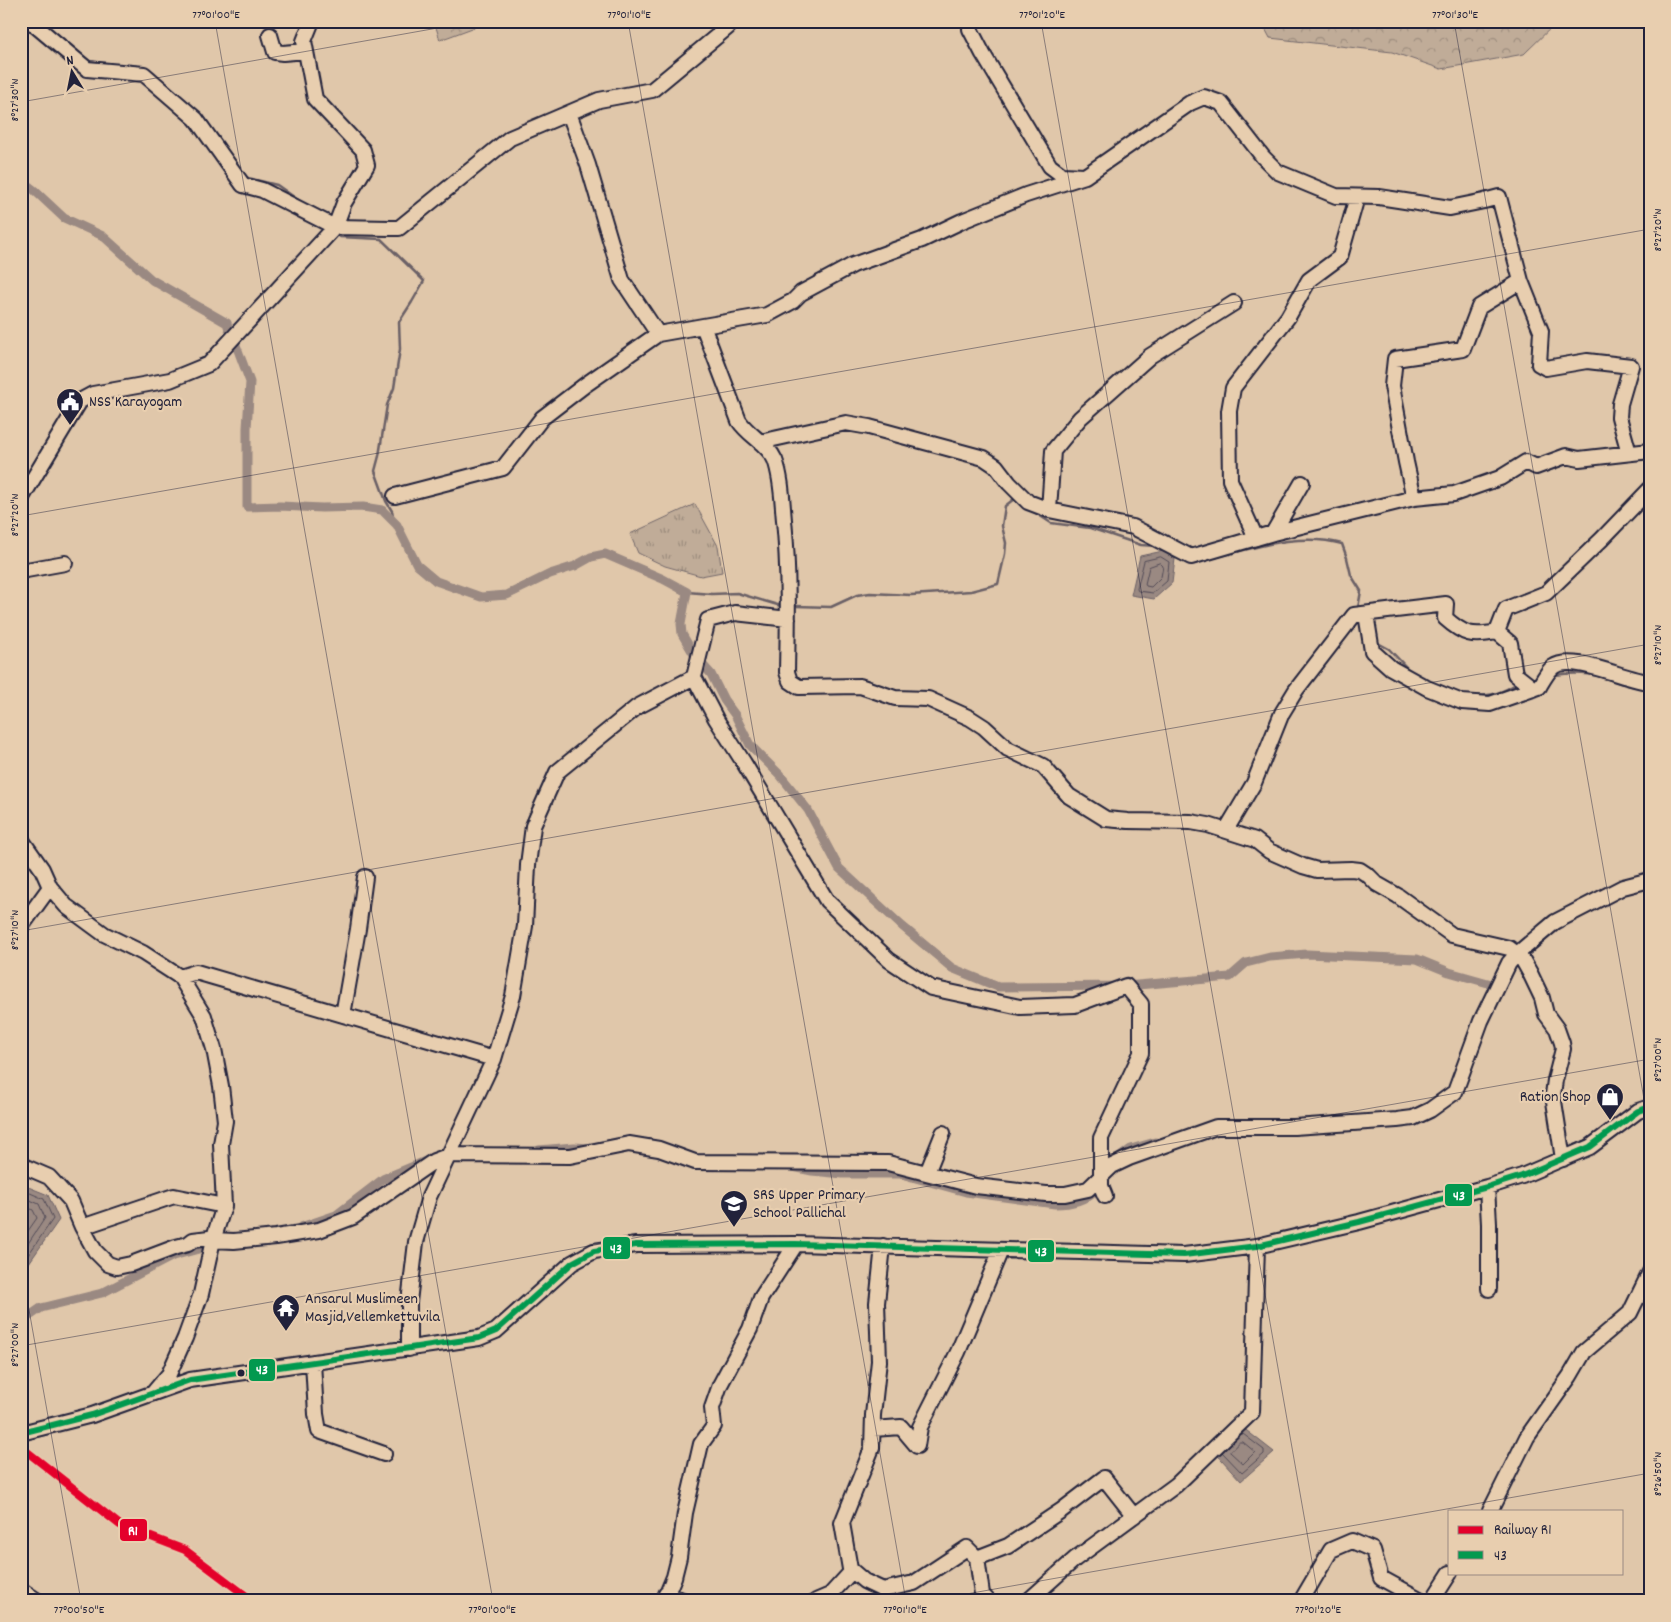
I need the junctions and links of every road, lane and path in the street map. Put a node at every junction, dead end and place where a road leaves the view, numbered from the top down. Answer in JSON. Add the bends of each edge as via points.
{"nodes":[{"id":1,"x":30,"y":21,"type":"edge"},
{"id":2,"x":312,"y":21,"type":"edge"},
{"id":3,"x":732,"y":21,"type":"edge"},
{"id":4,"x":972,"y":21,"type":"edge"},
{"id":5,"x":270,"y":35,"type":"dead end"},
{"id":6,"x":306,"y":51,"type":"junction"},
{"id":7,"x":569,"y":113,"type":"junction"},
{"id":8,"x":1085,"y":176,"type":"junction"},
{"id":9,"x":1357,"y":196,"type":"junction"},
{"id":10,"x":335,"y":227,"type":"junction"},
{"id":11,"x":1521,"y":281,"type":"junction"},
{"id":12,"x":1234,"y":303,"type":"dead end"},
{"id":13,"x":704,"y":326,"type":"junction"},
{"id":14,"x":658,"y":334,"type":"junction"},
{"id":15,"x":760,"y":442,"type":"junction"},
{"id":16,"x":1650,"y":451,"type":"edge"},
{"id":17,"x":1629,"y":453,"type":"junction"},
{"id":18,"x":1302,"y":483,"type":"dead end"},
{"id":19,"x":1650,"y":489,"type":"edge"},
{"id":20,"x":395,"y":496,"type":"dead end"},
{"id":21,"x":1414,"y":498,"type":"junction"},
{"id":22,"x":21,"y":500,"type":"edge"},
{"id":23,"x":1049,"y":510,"type":"junction"},
{"id":24,"x":1273,"y":532,"type":"junction"},
{"id":25,"x":1256,"y":538,"type":"junction"},
{"id":26,"x":65,"y":563,"type":"dead end"},
{"id":27,"x":21,"y":571,"type":"edge"},
{"id":28,"x":1366,"y":614,"type":"junction"},
{"id":29,"x":788,"y":619,"type":"junction"},
{"id":30,"x":1497,"y":632,"type":"junction"},
{"id":31,"x":694,"y":677,"type":"junction"},
{"id":32,"x":1650,"y":682,"type":"edge"},
{"id":33,"x":1534,"y":689,"type":"junction"},
{"id":34,"x":1226,"y":830,"type":"junction"},
{"id":35,"x":21,"y":839,"type":"edge"},
{"id":36,"x":365,"y":877,"type":"dead end"},
{"id":37,"x":1650,"y":880,"type":"edge"},
{"id":38,"x":50,"y":887,"type":"junction"},
{"id":39,"x":21,"y":927,"type":"edge"},
{"id":40,"x":1517,"y":954,"type":"junction"},
{"id":41,"x":180,"y":977,"type":"junction"},
{"id":42,"x":343,"y":1015,"type":"junction"},
{"id":43,"x":494,"y":1060,"type":"junction"},
{"id":44,"x":1650,"y":1107,"type":"edge"},
{"id":45,"x":943,"y":1133,"type":"dead end"},
{"id":46,"x":450,"y":1155,"type":"junction"},
{"id":47,"x":1563,"y":1159,"type":"junction"},
{"id":48,"x":21,"y":1165,"type":"edge"},
{"id":49,"x":927,"y":1173,"type":"junction"},
{"id":50,"x":1101,"y":1176,"type":"junction"},
{"id":51,"x":1486,"y":1187,"type":"junction"},
{"id":52,"x":1105,"y":1196,"type":"dead end"},
{"id":53,"x":224,"y":1206,"type":"junction"},
{"id":54,"x":82,"y":1228,"type":"junction"},
{"id":55,"x":213,"y":1240,"type":"junction"},
{"id":56,"x":796,"y":1244,"type":"junction"},
{"id":57,"x":884,"y":1246,"type":"junction"},
{"id":58,"x":1257,"y":1246,"type":"junction"},
{"id":59,"x":1001,"y":1250,"type":"junction"},
{"id":60,"x":1650,"y":1272,"type":"edge"},
{"id":61,"x":1489,"y":1289,"type":"dead end"},
{"id":62,"x":409,"y":1349,"type":"junction"},
{"id":63,"x":313,"y":1362,"type":"junction"},
{"id":64,"x":152,"y":1394,"type":"junction"},
{"id":65,"x":872,"y":1429,"type":"junction"},
{"id":66,"x":25,"y":1432,"type":"edge"},
{"id":67,"x":384,"y":1454,"type":"dead end"},
{"id":68,"x":1490,"y":1510,"type":"edge"},
{"id":69,"x":1134,"y":1516,"type":"junction"},
{"id":70,"x":977,"y":1558,"type":"junction"},
{"id":71,"x":852,"y":1571,"type":"junction"},
{"id":72,"x":1449,"y":1574,"type":"edge"},
{"id":73,"x":21,"y":1591,"type":"edge"},
{"id":74,"x":665,"y":1598,"type":"edge"},
{"id":75,"x":36,"y":1601,"type":"edge"},
{"id":76,"x":685,"y":1601,"type":"edge"},
{"id":77,"x":816,"y":1601,"type":"edge"},
{"id":78,"x":988,"y":1601,"type":"edge"},
{"id":79,"x":1028,"y":1601,"type":"edge"},
{"id":80,"x":1301,"y":1601,"type":"edge"},
{"id":81,"x":1423,"y":1601,"type":"edge"},
{"id":82,"x":1432,"y":1601,"type":"edge"}],
"edges":[{"from":1,"to":10,"type":"street","via":[[87,69],[144,74],[196,118],[242,185],[262,190]]},
{"from":2,"to":6,"type":"street","via":[[304,41]]},
{"from":3,"to":7,"type":"street","via":[[652,90],[599,100]]},
{"from":4,"to":8,"type":"street","via":[[970,29],[983,54],[1050,166],[1062,175]]},
{"from":5,"to":6,"type":"street","via":[[275,52]]},
{"from":6,"to":10,"type":"street","via":[[315,99],[363,150],[367,165],[344,203]]},
{"from":7,"to":10,"type":"street","via":[[510,138],[399,228]]},
{"from":7,"to":14,"type":"street","via":[[622,280]]},
{"from":8,"to":9,"type":"street","via":[[1190,102],[1204,97],[1220,103],[1278,172],[1336,196]]},
{"from":8,"to":13,"type":"street","via":[[1026,195],[922,240],[853,264],[767,315]]},
{"from":9,"to":11,"type":"street","via":[[1450,208],[1498,197]]},
{"from":9,"to":25,"type":"street","via":[[1340,257],[1309,280],[1288,317],[1233,388],[1229,411],[1230,480]]},
{"from":10,"to":22,"type":"street","via":[[209,364],[170,380],[93,394],[80,401]]},
{"from":11,"to":17,"type":"street","via":[[1542,330],[1539,364],[1546,368],[1588,361],[1631,366],[1619,417]]},
{"from":11,"to":21,"type":"street","via":[[1479,307],[1463,349],[1395,359],[1392,386]]},
{"from":12,"to":23,"type":"street","via":[[1150,356],[1080,418],[1053,451]]},
{"from":13,"to":14,"type":"street"},
{"from":13,"to":15,"type":"street","via":[[739,421]]},
{"from":14,"to":20,"type":"street","via":[[542,418],[502,468]]},
{"from":15,"to":23,"type":"street","via":[[846,424],[869,427],[984,458],[996,466],[1028,502]]},
{"from":15,"to":29,"type":"street","via":[[770,450],[781,481]]},
{"from":16,"to":17,"type":"street"},
{"from":17,"to":21,"type":"street","via":[[1579,459],[1566,456],[1536,467],[1526,462],[1500,478],[1454,494]]},
{"from":18,"to":24,"type":"street"},
{"from":19,"to":30,"type":"street","via":[[1546,593],[1506,609]]},
{"from":21,"to":24,"type":"street"},
{"from":23,"to":25,"type":"street","via":[[1133,527],[1191,557]]},
{"from":24,"to":25,"type":"street"},
{"from":26,"to":27,"type":"street"},
{"from":28,"to":30,"type":"street","via":[[1446,604],[1445,618],[1458,629],[1478,636]]},
{"from":28,"to":33,"type":"street","via":[[1372,651],[1391,668],[1427,688],[1462,702],[1490,704]]},
{"from":28,"to":34,"type":"street","via":[[1354,615],[1296,690],[1282,713],[1254,783]]},
{"from":29,"to":31,"type":"street","via":[[735,613],[708,620]]},
{"from":29,"to":34,"type":"street","via":[[787,672],[793,684],[805,687],[860,686],[895,698],[928,699],[970,718],[1008,750],[1043,766],[1069,796],[1106,819],[1191,822]]},
{"from":30,"to":33,"type":"street","via":[[1510,643],[1515,674]]},
{"from":31,"to":43,"type":"street","via":[[637,707],[557,772],[533,826],[525,926],[513,996]]},
{"from":31,"to":50,"type":"street","via":[[827,901],[889,960],[931,988],[1020,1007],[1075,1005],[1126,986],[1141,1004],[1141,1053],[1100,1138]]},
{"from":32,"to":33,"type":"street","via":[[1570,663],[1555,666]]},
{"from":34,"to":40,"type":"street","via":[[1255,840],[1269,851],[1303,866],[1317,870],[1360,870],[1452,935],[1509,948]]},
{"from":35,"to":38,"type":"street"},
{"from":36,"to":42,"type":"street"},
{"from":37,"to":40,"type":"street","via":[[1622,887],[1556,922]]},
{"from":38,"to":39,"type":"street"},
{"from":38,"to":41,"type":"street","via":[[66,906],[104,934],[150,957]]},
{"from":40,"to":47,"type":"street","via":[[1530,973],[1562,1043],[1553,1095]]},
{"from":40,"to":50,"type":"street","via":[[1509,963],[1481,1021],[1455,1092],[1430,1110],[1413,1118],[1397,1120],[1294,1127],[1216,1127],[1129,1158]]},
{"from":41,"to":42,"type":"street","via":[[196,972]]},
{"from":41,"to":53,"type":"street","via":[[204,1016],[218,1067],[225,1121],[221,1144]]},
{"from":42,"to":43,"type":"street"},
{"from":43,"to":46,"type":"street"},
{"from":44,"to":47,"type":"street","via":[[1638,1111],[1590,1147]]},
{"from":45,"to":49,"type":"street"},
{"from":46,"to":49,"type":"street","via":[[570,1156],[629,1144],[659,1149],[696,1162],[888,1163]]},
{"from":46,"to":55,"type":"street","via":[[434,1161],[353,1217],[319,1230],[234,1241]]},
{"from":46,"to":62,"type":"street","via":[[429,1197],[416,1242],[409,1302]]},
{"from":47,"to":51,"type":"street"},
{"from":48,"to":54,"type":"street","via":[[49,1177],[71,1201]]},
{"from":49,"to":50,"type":"street","via":[[976,1186],[1046,1194],[1088,1189]]},
{"from":50,"to":52,"type":"street"},
{"from":51,"to":58,"type":"street"},
{"from":51,"to":61,"type":"street"},
{"from":53,"to":54,"type":"street","via":[[174,1196]]},
{"from":53,"to":55,"type":"street"},
{"from":54,"to":55,"type":"street","via":[[99,1256],[117,1267],[193,1240]]},
{"from":55,"to":64,"type":"street","via":[[201,1294],[184,1338],[169,1374]]},
{"from":56,"to":57,"type":"street"},
{"from":56,"to":62,"type":"street","via":[[636,1244],[594,1251],[572,1263],[496,1331],[479,1338]]},
{"from":56,"to":74,"type":"street","via":[[761,1298],[750,1329],[720,1385],[712,1408],[714,1426],[701,1444],[685,1513],[679,1557]]},
{"from":57,"to":59,"type":"street"},
{"from":57,"to":65,"type":"street","via":[[877,1303],[879,1361]]},
{"from":58,"to":59,"type":"street","via":[[1184,1255]]},
{"from":58,"to":69,"type":"street","via":[[1252,1412],[1176,1485]]},
{"from":59,"to":65,"type":"street","via":[[958,1352],[920,1427],[917,1446],[901,1426]]},
{"from":60,"to":68,"type":"street","via":[[1630,1313],[1584,1352],[1527,1437]]},
{"from":62,"to":63,"type":"street"},
{"from":63,"to":64,"type":"street","via":[[190,1380]]},
{"from":63,"to":67,"type":"street","via":[[319,1430]]},
{"from":64,"to":66,"type":"street","via":[[92,1415]]},
{"from":65,"to":71,"type":"street","via":[[872,1448],[842,1523]]},
{"from":69,"to":70,"type":"street","via":[[1104,1478],[1008,1546]]},
{"from":69,"to":79,"type":"street","via":[[1075,1559]]},
{"from":70,"to":71,"type":"street","via":[[967,1548],[914,1583],[883,1590]]},
{"from":70,"to":78,"type":"street","via":[[982,1594]]},
{"from":71,"to":77,"type":"street","via":[[830,1595]]},
{"from":72,"to":82,"type":"street"},
{"from":73,"to":75,"type":"main road"},
{"from":74,"to":76,"type":"street"},
{"from":80,"to":81,"type":"street","via":[[1331,1550],[1352,1541],[1373,1550],[1381,1578]]}]}
